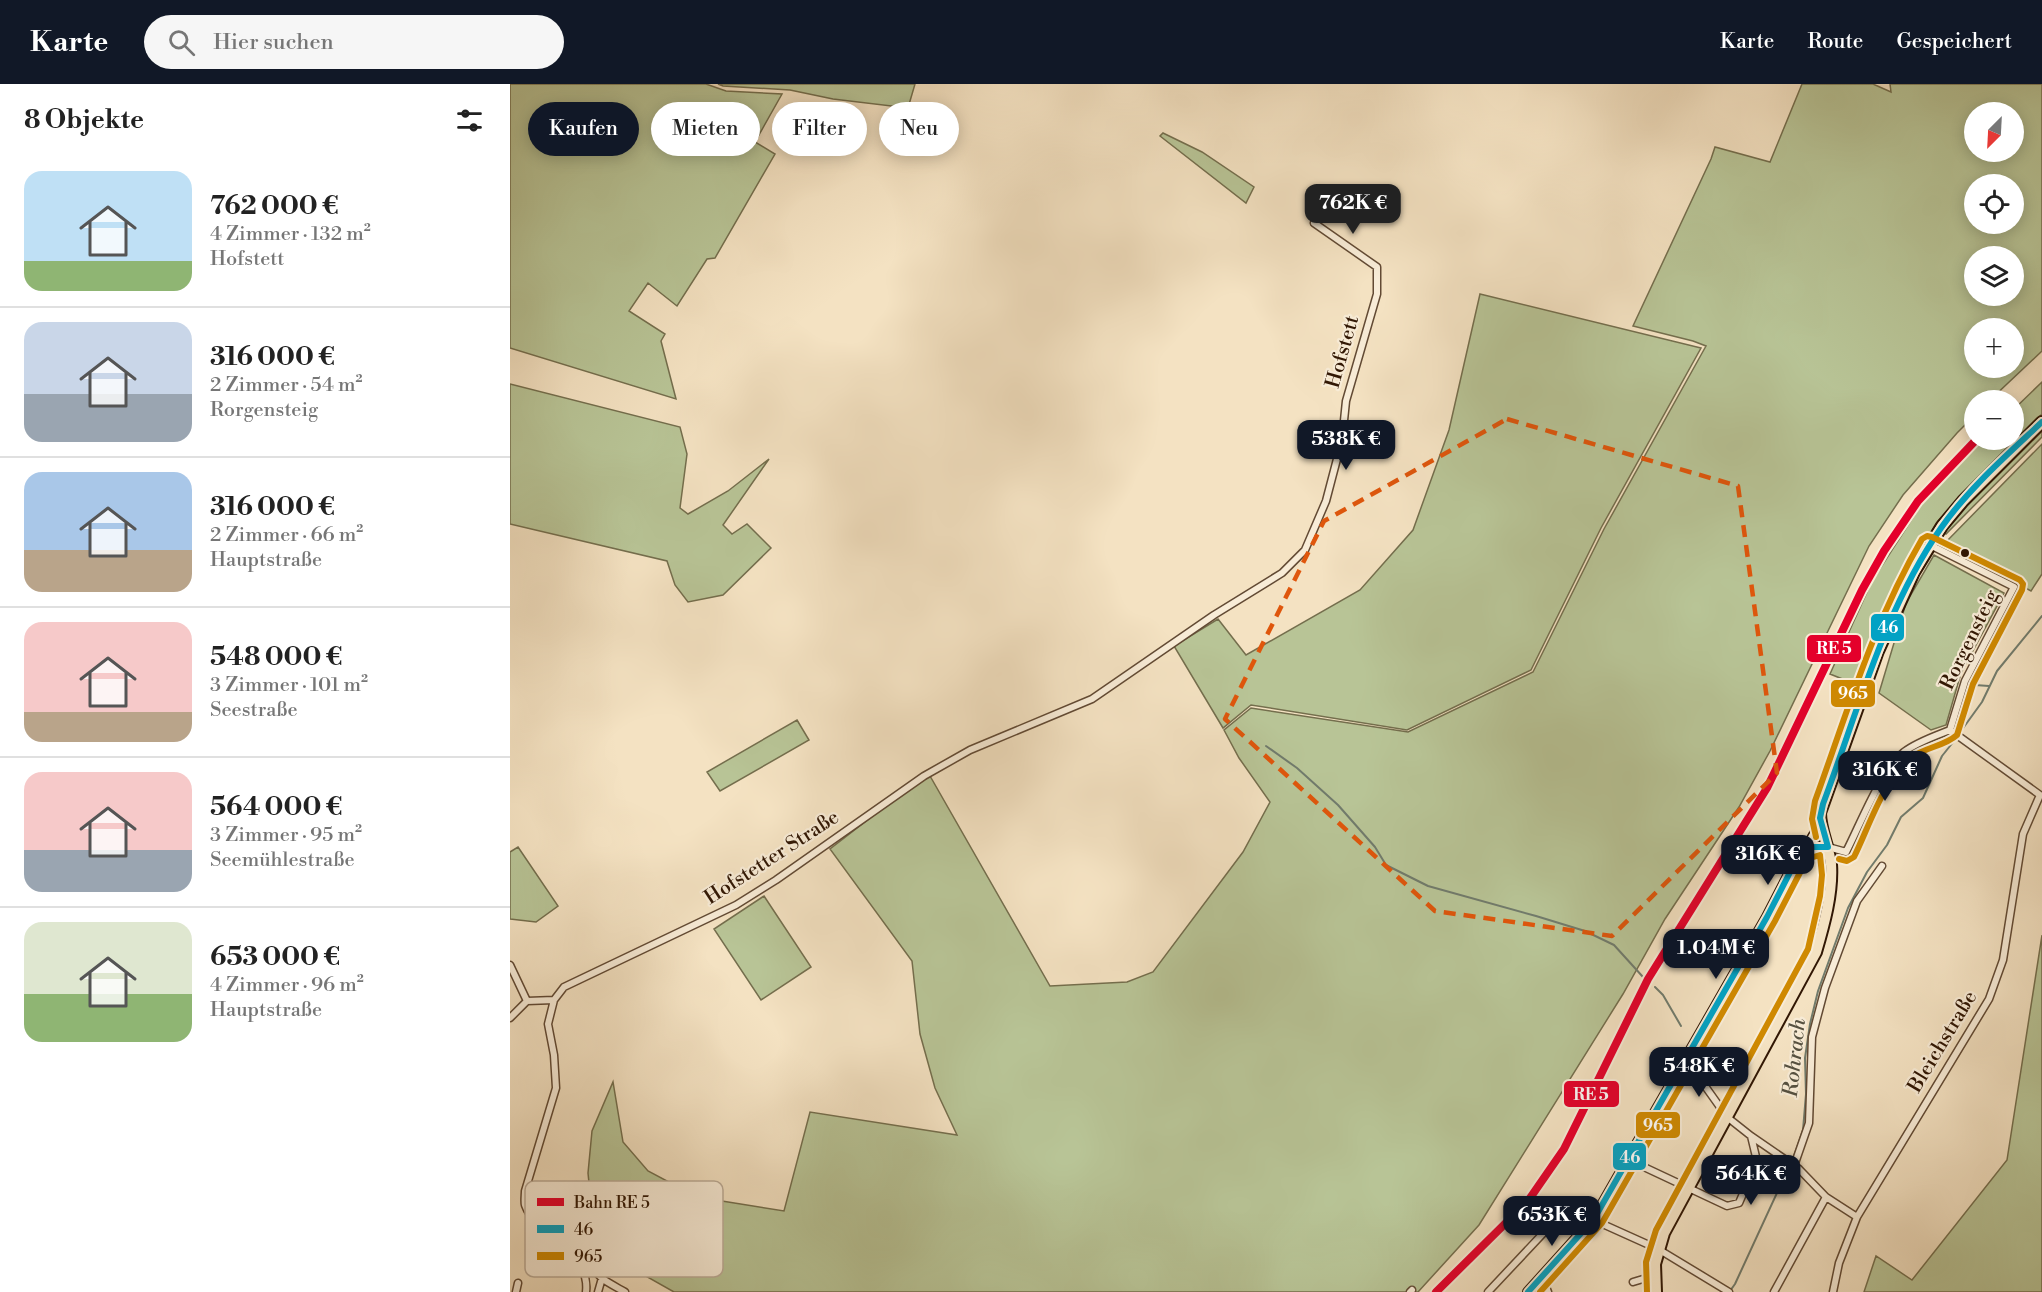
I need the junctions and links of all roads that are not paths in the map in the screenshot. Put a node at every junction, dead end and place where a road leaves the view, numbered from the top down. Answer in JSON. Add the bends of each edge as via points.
{"nodes":[{"id":1,"x":1314,"y":223,"type":"dead end"},
{"id":2,"x":2042,"y":422,"type":"edge"},
{"id":3,"x":1933,"y":547,"type":"junction"},
{"id":4,"x":1214,"y":615,"type":"joint"},
{"id":5,"x":1950,"y":730,"type":"junction"},
{"id":6,"x":1821,"y":823,"type":"junction"},
{"id":7,"x":1828,"y":847,"type":"junction"},
{"id":8,"x":1806,"y":849,"type":"junction"},
{"id":9,"x":1882,"y":866,"type":"dead end"},
{"id":10,"x":510,"y":965,"type":"edge"},
{"id":11,"x":554,"y":1000,"type":"junction"},
{"id":12,"x":527,"y":1001,"type":"junction"},
{"id":13,"x":510,"y":1018,"type":"edge"},
{"id":14,"x":1682,"y":1065,"type":"junction"},
{"id":15,"x":1728,"y":1117,"type":"junction"},
{"id":16,"x":1751,"y":1136,"type":"junction"},
{"id":17,"x":1629,"y":1160,"type":"junction"},
{"id":18,"x":1793,"y":1165,"type":"junction"},
{"id":19,"x":528,"y":1181,"type":"edge"},
{"id":20,"x":1688,"y":1188,"type":"junction"},
{"id":21,"x":1826,"y":1197,"type":"junction"},
{"id":22,"x":1857,"y":1217,"type":"junction"},
{"id":23,"x":1594,"y":1219,"type":"junction"},
{"id":24,"x":1658,"y":1249,"type":"junction"},
{"id":25,"x":584,"y":1277,"type":"edge"},
{"id":26,"x":1542,"y":1277,"type":"junction"},
{"id":27,"x":602,"y":1278,"type":"joint"},
{"id":28,"x":1654,"y":1280,"type":"junction"},
{"id":29,"x":1633,"y":1282,"type":"dead end"},
{"id":30,"x":518,"y":1283,"type":"dead end"},
{"id":31,"x":1727,"y":1291,"type":"edge"},
{"id":32,"x":516,"y":1292,"type":"edge"},
{"id":33,"x":586,"y":1292,"type":"edge"},
{"id":34,"x":598,"y":1292,"type":"edge"},
{"id":35,"x":625,"y":1292,"type":"edge"},
{"id":36,"x":1488,"y":1292,"type":"edge"},
{"id":37,"x":1528,"y":1292,"type":"edge"},
{"id":38,"x":1548,"y":1292,"type":"edge"},
{"id":39,"x":1656,"y":1292,"type":"edge"},
{"id":40,"x":1774,"y":1292,"type":"edge"},
{"id":41,"x":1833,"y":1292,"type":"edge"}],
"edges":[{"from":1,"to":4,"type":"street","name":"Hofstett","via":[[1377,267],[1377,294],[1346,401],[1326,501],[1305,550],[1282,573]]},
{"from":2,"to":3,"type":"main road","via":[[1963,501]]},
{"from":3,"to":5,"type":"street","name":"Rorgensteig","via":[[2014,587],[1965,681]]},
{"from":3,"to":6,"type":"main road","via":[[1901,598],[1878,651],[1823,804]]},
{"from":4,"to":11,"type":"street","name":"Hofstetter Straße","via":[[1092,699],[970,750],[736,905],[578,979],[564,987]]},
{"from":5,"to":7,"type":"street","via":[[1907,750],[1896,760],[1846,852]]},
{"from":5,"to":22,"type":"street","name":"Bleichstraße","via":[[2040,795],[2023,834],[2003,960],[1989,999]]},
{"from":6,"to":7,"type":"main road"},
{"from":6,"to":8,"type":"street"},
{"from":7,"to":8,"type":"street"},
{"from":7,"to":15,"type":"main road","via":[[1829,894],[1816,952]]},
{"from":8,"to":14,"type":"street","via":[[1800,853]]},
{"from":9,"to":18,"type":"street","via":[[1857,901],[1825,988],[1812,1037],[1809,1123]]},
{"from":10,"to":12,"type":"street"},
{"from":11,"to":12,"type":"street"},
{"from":11,"to":19,"type":"street","via":[[548,1024],[556,1088]]},
{"from":12,"to":13,"type":"street"},
{"from":14,"to":15,"type":"street","via":[[1695,1072]]},
{"from":14,"to":17,"type":"street"},
{"from":15,"to":16,"type":"street"},
{"from":15,"to":20,"type":"main road"},
{"from":16,"to":18,"type":"street"},
{"from":16,"to":20,"type":"street","via":[[1757,1161],[1739,1203],[1727,1206]]},
{"from":17,"to":20,"type":"street"},
{"from":17,"to":23,"type":"street"},
{"from":18,"to":21,"type":"street"},
{"from":20,"to":24,"type":"main road"},
{"from":21,"to":22,"type":"street"},
{"from":21,"to":40,"type":"street"},
{"from":22,"to":41,"type":"street","name":"Bleichstraße","via":[[1839,1263]]},
{"from":23,"to":24,"type":"street"},
{"from":23,"to":26,"type":"street"},
{"from":23,"to":36,"type":"street","via":[[1567,1208]]},
{"from":24,"to":28,"type":"main road"},
{"from":24,"to":31,"type":"street"},
{"from":25,"to":33,"type":"street"},
{"from":26,"to":37,"type":"street"},
{"from":26,"to":38,"type":"street"},
{"from":27,"to":34,"type":"street"},
{"from":27,"to":35,"type":"street"},
{"from":28,"to":29,"type":"street"},
{"from":28,"to":39,"type":"main road"},
{"from":30,"to":32,"type":"street"}]}
